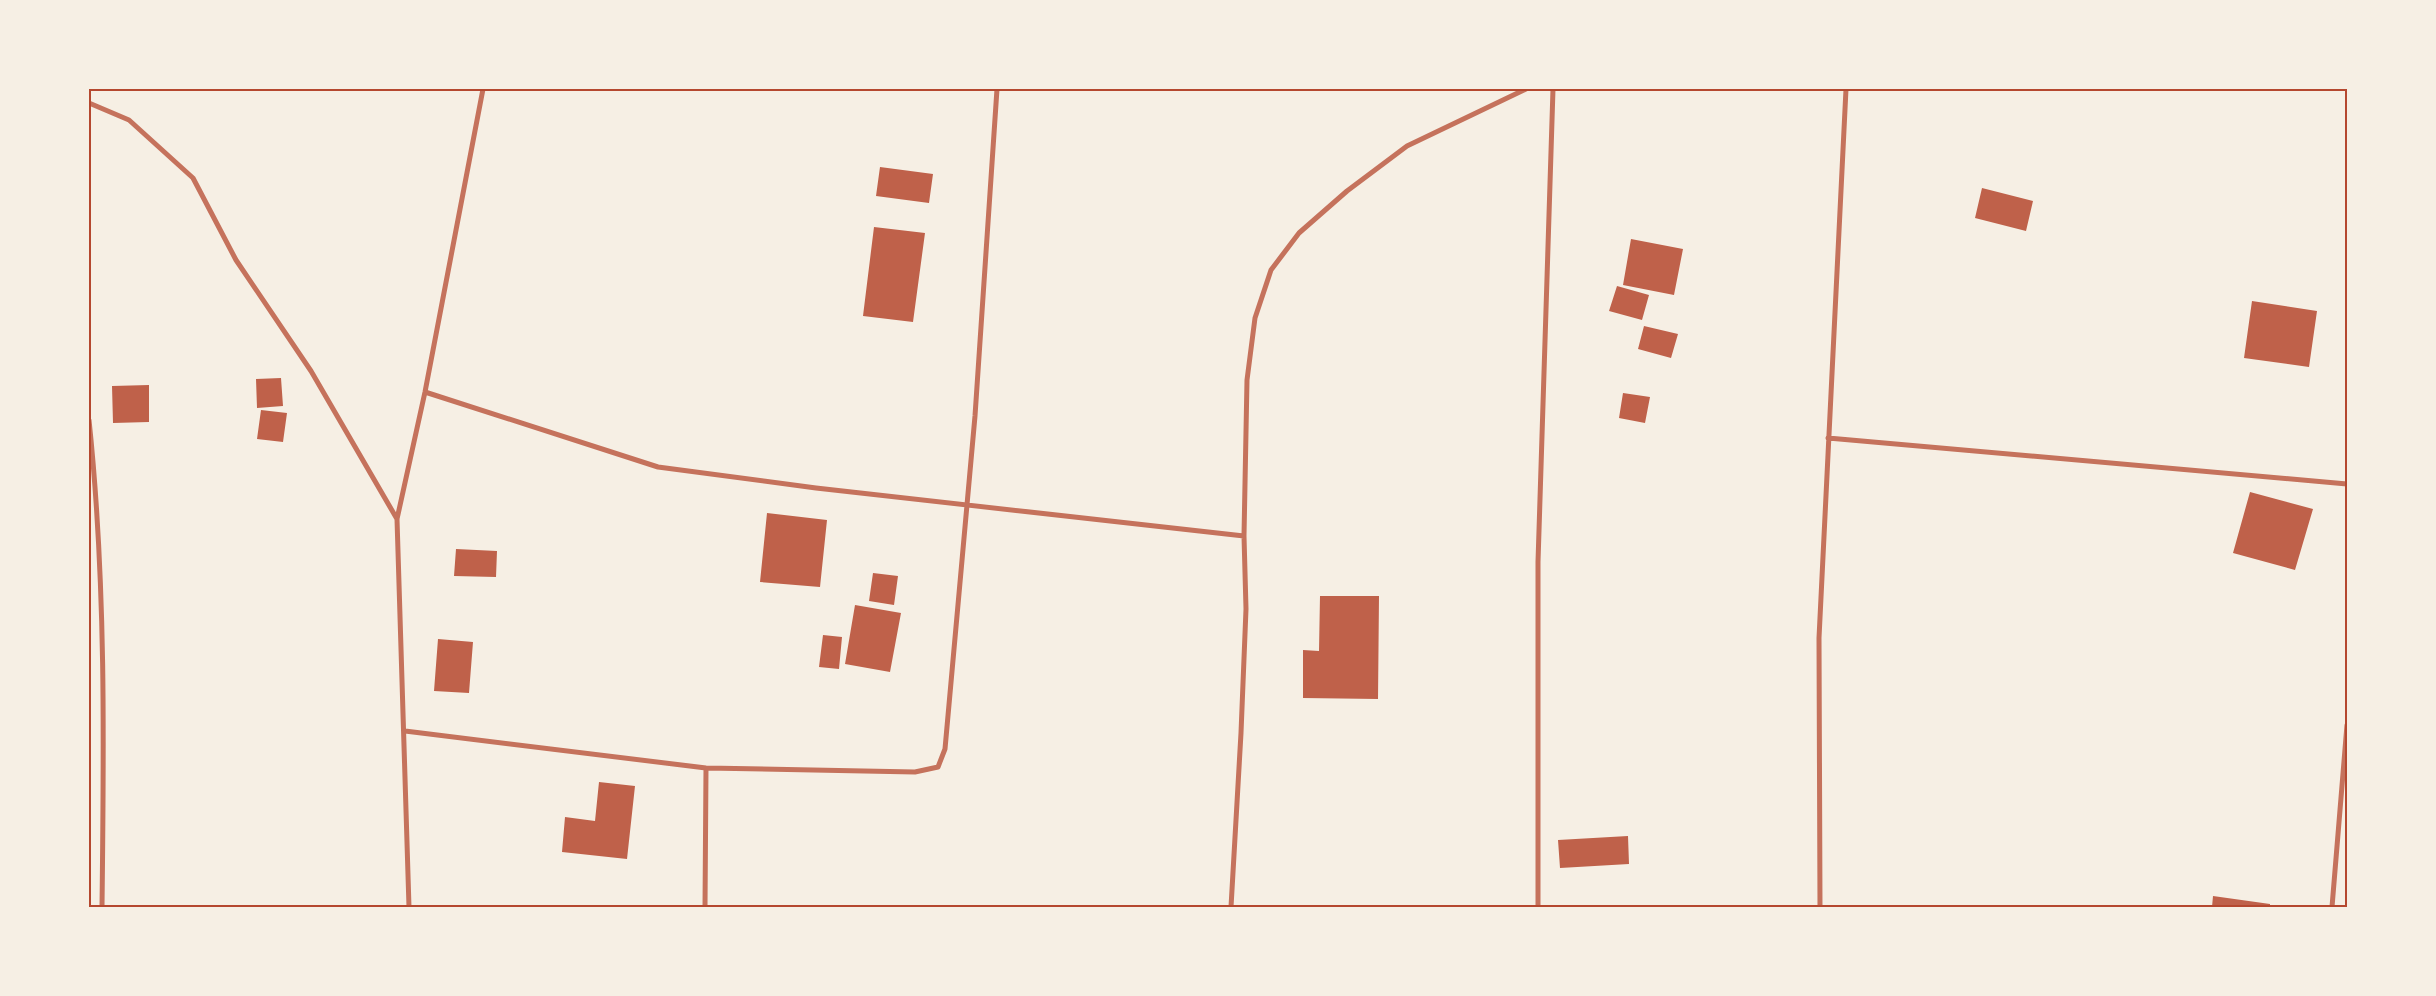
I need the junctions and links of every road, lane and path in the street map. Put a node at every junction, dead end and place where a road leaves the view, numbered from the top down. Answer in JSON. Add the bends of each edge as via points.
{"nodes":[{"id":1,"x":483,"y":89,"type":"edge"},
{"id":2,"x":997,"y":89,"type":"edge"},
{"id":3,"x":1526,"y":89,"type":"edge"},
{"id":4,"x":1553,"y":89,"type":"edge"},
{"id":5,"x":1846,"y":89,"type":"edge"},
{"id":6,"x":89,"y":103,"type":"edge"},
{"id":7,"x":425,"y":392,"type":"junction"},
{"id":8,"x":89,"y":420,"type":"edge"},
{"id":9,"x":1828,"y":438,"type":"junction"},
{"id":10,"x":2347,"y":484,"type":"edge"},
{"id":11,"x":967,"y":504,"type":"junction"},
{"id":12,"x":397,"y":519,"type":"junction"},
{"id":13,"x":1244,"y":536,"type":"junction"},
{"id":14,"x":2347,"y":725,"type":"edge"},
{"id":15,"x":405,"y":731,"type":"junction"},
{"id":16,"x":706,"y":768,"type":"junction"},
{"id":17,"x":102,"y":907,"type":"edge"},
{"id":18,"x":409,"y":907,"type":"edge"},
{"id":19,"x":705,"y":907,"type":"edge"},
{"id":20,"x":1230,"y":907,"type":"edge"},
{"id":21,"x":1538,"y":907,"type":"edge"},
{"id":22,"x":1820,"y":907,"type":"edge"},
{"id":23,"x":2332,"y":907,"type":"edge"}],
"edges":[{"from":1,"to":7,"type":"street"},
{"from":2,"to":11,"type":"street"},
{"from":3,"to":13,"type":"street","via":[[1407,146],[1346,191],[1299,233],[1271,270],[1255,318],[1247,380]]},
{"from":4,"to":21,"type":"street","via":[[1538,562]]},
{"from":5,"to":9,"type":"street"},
{"from":6,"to":12,"type":"street","via":[[129,120],[193,178],[236,260],[311,371]]},
{"from":7,"to":11,"type":"street","via":[[658,467]]},
{"from":7,"to":12,"type":"street"},
{"from":8,"to":17,"type":"street","via":[[100,591]]},
{"from":9,"to":10,"type":"street"},
{"from":9,"to":22,"type":"street","via":[[1819,638]]},
{"from":11,"to":13,"type":"street"},
{"from":11,"to":16,"type":"street","via":[[945,749],[938,767],[915,772]]},
{"from":12,"to":15,"type":"street"},
{"from":13,"to":20,"type":"street","via":[[1246,609],[1242,724]]},
{"from":14,"to":23,"type":"street"},
{"from":15,"to":16,"type":"street"},
{"from":15,"to":18,"type":"street"},
{"from":16,"to":19,"type":"street"}]}
